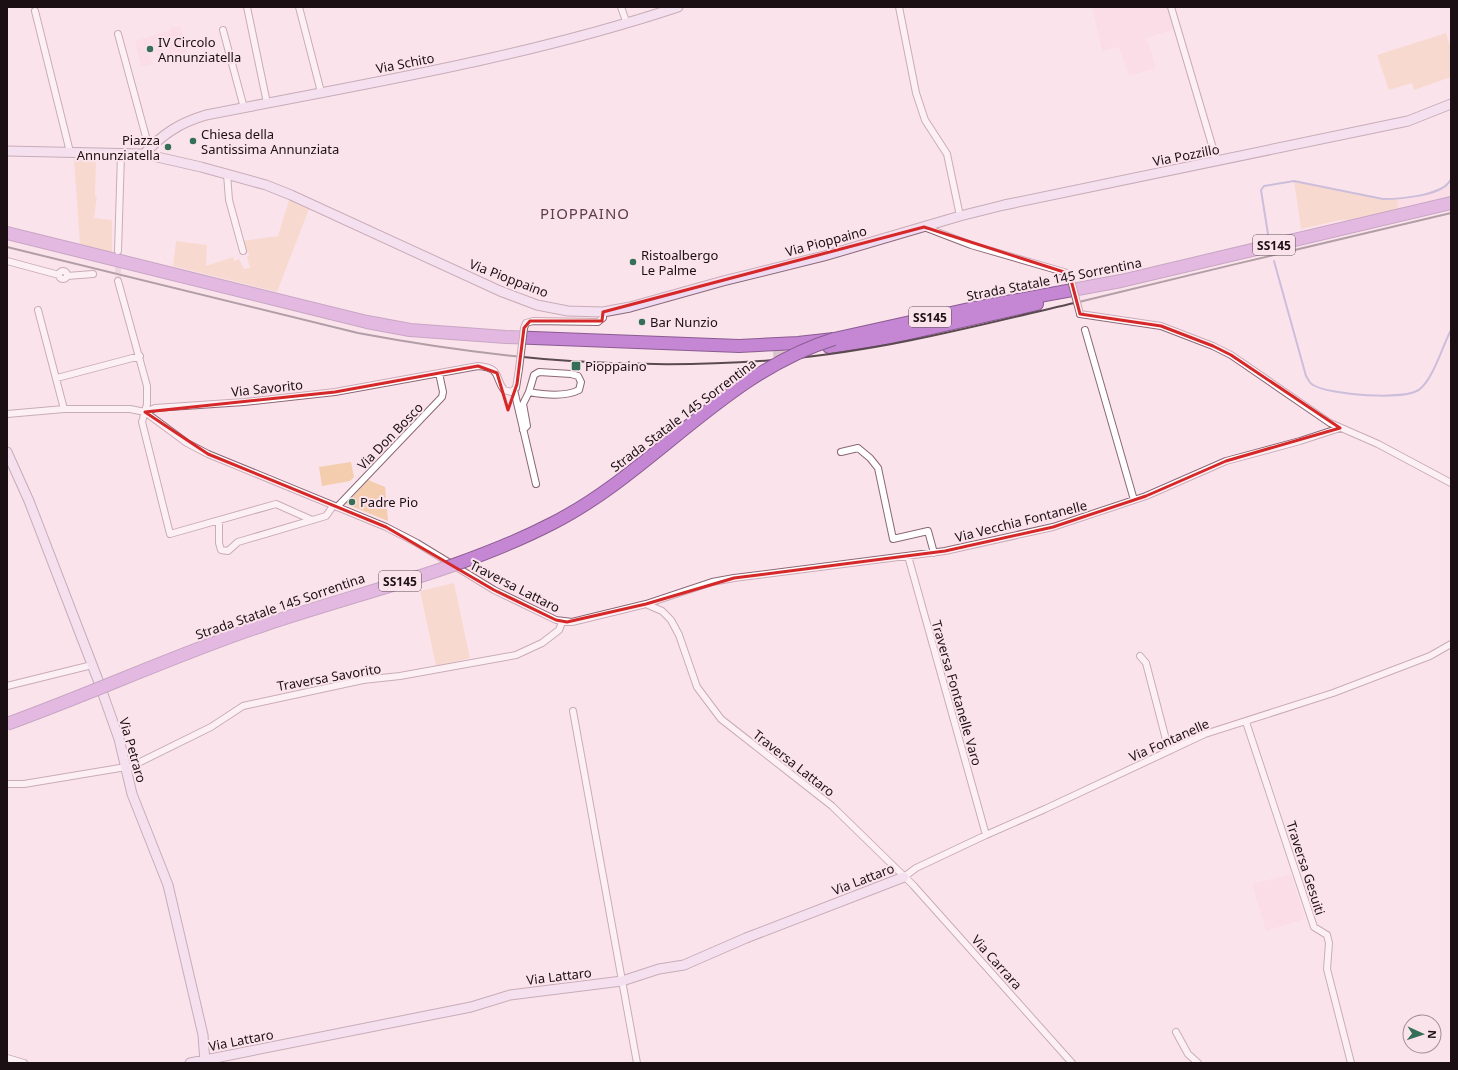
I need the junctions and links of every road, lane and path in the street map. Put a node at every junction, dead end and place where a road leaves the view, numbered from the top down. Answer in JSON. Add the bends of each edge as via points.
{"nodes":[{"id":1,"x":247,"y":7,"type":"edge"},
{"id":2,"x":299,"y":7,"type":"edge"},
{"id":3,"x":621,"y":7,"type":"edge"},
{"id":4,"x":678,"y":7,"type":"edge"},
{"id":5,"x":899,"y":7,"type":"edge"},
{"id":6,"x":1171,"y":7,"type":"edge"},
{"id":7,"x":35,"y":11,"type":"dead end"},
{"id":8,"x":627,"y":24,"type":"junction"},
{"id":9,"x":223,"y":30,"type":"dead end"},
{"id":10,"x":118,"y":34,"type":"dead end"},
{"id":11,"x":321,"y":92,"type":"junction"},
{"id":12,"x":267,"y":103,"type":"junction"},
{"id":13,"x":1451,"y":104,"type":"edge"},
{"id":14,"x":244,"y":108,"type":"junction"},
{"id":15,"x":7,"y":151,"type":"edge"},
{"id":16,"x":147,"y":151,"type":"junction"},
{"id":17,"x":70,"y":152,"type":"junction"},
{"id":18,"x":121,"y":154,"type":"junction"},
{"id":19,"x":1217,"y":162,"type":"junction"},
{"id":20,"x":227,"y":174,"type":"junction"},
{"id":21,"x":1451,"y":203,"type":"edge"},
{"id":22,"x":960,"y":216,"type":"junction"},
{"id":23,"x":924,"y":227,"type":"junction"},
{"id":24,"x":7,"y":233,"type":"edge"},
{"id":25,"x":118,"y":251,"type":"tunnel mouth"},
{"id":26,"x":243,"y":251,"type":"dead end"},
{"id":27,"x":7,"y":261,"type":"edge"},
{"id":28,"x":93,"y":274,"type":"dead end"},
{"id":29,"x":118,"y":281,"type":"tunnel mouth"},
{"id":30,"x":1096,"y":286,"type":"junction"},
{"id":31,"x":38,"y":310,"type":"dead end"},
{"id":32,"x":603,"y":312,"type":"junction"},
{"id":33,"x":1086,"y":330,"type":"dead end"},
{"id":34,"x":588,"y":341,"type":"junction"},
{"id":35,"x":832,"y":343,"type":"junction"},
{"id":36,"x":773,"y":351,"type":"tunnel mouth"},
{"id":37,"x":140,"y":356,"type":"junction"},
{"id":38,"x":439,"y":373,"type":"junction"},
{"id":39,"x":56,"y":378,"type":"junction"},
{"id":40,"x":514,"y":390,"type":"junction"},
{"id":41,"x":529,"y":392,"type":"junction"},
{"id":42,"x":64,"y":409,"type":"junction"},
{"id":43,"x":145,"y":412,"type":"junction"},
{"id":44,"x":7,"y":414,"type":"edge"},
{"id":45,"x":1340,"y":428,"type":"junction"},
{"id":46,"x":523,"y":430,"type":"junction"},
{"id":47,"x":7,"y":452,"type":"edge"},
{"id":48,"x":841,"y":452,"type":"dead end"},
{"id":49,"x":1451,"y":483,"type":"edge"},
{"id":50,"x":536,"y":484,"type":"dead end"},
{"id":51,"x":1134,"y":500,"type":"junction"},
{"id":52,"x":335,"y":506,"type":"junction"},
{"id":53,"x":312,"y":520,"type":"junction"},
{"id":54,"x":219,"y":521,"type":"junction"},
{"id":55,"x":934,"y":553,"type":"junction"},
{"id":56,"x":908,"y":556,"type":"junction"},
{"id":57,"x":646,"y":604,"type":"junction"},
{"id":58,"x":562,"y":622,"type":"junction"},
{"id":59,"x":1451,"y":644,"type":"edge"},
{"id":60,"x":1140,"y":656,"type":"dead end"},
{"id":61,"x":92,"y":665,"type":"junction"},
{"id":62,"x":7,"y":686,"type":"edge"},
{"id":63,"x":573,"y":711,"type":"dead end"},
{"id":64,"x":1246,"y":722,"type":"junction"},
{"id":65,"x":7,"y":724,"type":"edge"},
{"id":66,"x":1169,"y":751,"type":"junction"},
{"id":67,"x":126,"y":768,"type":"junction"},
{"id":68,"x":7,"y":784,"type":"edge"},
{"id":69,"x":986,"y":835,"type":"junction"},
{"id":70,"x":904,"y":877,"type":"junction"},
{"id":71,"x":622,"y":981,"type":"junction"},
{"id":72,"x":1176,"y":1032,"type":"dead end"},
{"id":73,"x":7,"y":1058,"type":"edge"},
{"id":74,"x":205,"y":1062,"type":"edge"},
{"id":75,"x":24,"y":1063,"type":"edge"},
{"id":76,"x":190,"y":1063,"type":"edge"},
{"id":77,"x":637,"y":1063,"type":"edge"},
{"id":78,"x":1072,"y":1063,"type":"edge"},
{"id":79,"x":1198,"y":1063,"type":"edge"},
{"id":80,"x":1351,"y":1063,"type":"edge"}],
"edges":[{"from":1,"to":12,"type":"street"},
{"from":2,"to":11,"type":"street"},
{"from":3,"to":8,"type":"street"},
{"from":4,"to":8,"type":"street","name":"Via Schito"},
{"from":5,"to":22,"type":"street","via":[[916,93],[925,120],[947,154]]},
{"from":6,"to":19,"type":"street"},
{"from":7,"to":17,"type":"street"},
{"from":8,"to":11,"type":"street","name":"Via Schito","via":[[435,71]]},
{"from":9,"to":14,"type":"street"},
{"from":10,"to":16,"type":"street"},
{"from":11,"to":12,"type":"street","name":"Via Schito"},
{"from":12,"to":14,"type":"street","name":"Via Schito"},
{"from":13,"to":19,"type":"street","name":"Via Pozzillo","via":[[1408,121]]},
{"from":14,"to":16,"type":"street","name":"Via Schito","via":[[206,115],[180,124]]},
{"from":15,"to":17,"type":"street","name":"Via Pioppaino"},
{"from":16,"to":18,"type":"street","name":"Via Pioppaino"},
{"from":16,"to":20,"type":"street","name":"Via Pioppaino"},
{"from":17,"to":18,"type":"street","name":"Via Pioppaino"},
{"from":18,"to":25,"type":"street"},
{"from":19,"to":22,"type":"street","name":"Via Pozzillo","via":[[1077,189]]},
{"from":20,"to":26,"type":"street","via":[[229,200]]},
{"from":20,"to":32,"type":"street","name":"Via Pioppaino","via":[[303,200],[537,305],[568,311]]},
{"from":21,"to":30,"type":"highway","name":"Strada Statale 145 Sorrentina","number":"SS145"},
{"from":22,"to":23,"type":"street","name":"Via Pozzillo"},
{"from":23,"to":32,"type":"street","name":"Via Pioppaino","via":[[824,256]]},
{"from":23,"to":45,"type":"street","bridge":true,"via":[[1064,272],[1071,280],[1080,314],[1161,326],[1213,346],[1232,355],[1295,400]]},
{"from":24,"to":34,"type":"highway","via":[[387,326],[443,334]]},
{"from":27,"to":28,"type":"street","via":[[59,275],[63,271],[67,276]]},
{"from":29,"to":37,"type":"street"},
{"from":30,"to":35,"type":"highway","name":"Strada Statale 145 Sorrentina","number":"SS145","via":[[897,324]]},
{"from":30,"to":35,"type":"highway","via":[[1060,298],[875,341]]},
{"from":31,"to":39,"type":"street"},
{"from":32,"to":40,"type":"street","bridge":true,"via":[[598,322],[526,323]]},
{"from":33,"to":51,"type":"street"},
{"from":34,"to":35,"type":"highway","bridge":true,"via":[[739,346]]},
{"from":34,"to":36,"type":"highway","via":[[656,350]]},
{"from":35,"to":65,"type":"highway","name":"Strada Statale 145 Sorrentina","number":"SS145","bridge":true,"via":[[800,351],[759,373],[608,490],[525,537],[454,564],[227,637]]},
{"from":37,"to":39,"type":"street"},
{"from":37,"to":43,"type":"street","via":[[147,386]]},
{"from":38,"to":40,"type":"street","name":"Via Savorito","via":[[472,367],[488,368],[496,373],[504,390]]},
{"from":38,"to":43,"type":"street","name":"Via Savorito","via":[[335,392],[155,408]]},
{"from":38,"to":52,"type":"street","name":"Via Don Bosco","via":[[442,397]]},
{"from":39,"to":42,"type":"street"},
{"from":40,"to":46,"type":"street"},
{"from":41,"to":41,"type":"street","via":[[573,393],[580,390],[581,382],[578,376],[571,374],[539,372],[534,374]]},
{"from":41,"to":46,"type":"street","via":[[523,404],[527,426]]},
{"from":42,"to":43,"type":"street","name":"Via Savorito","via":[[130,409]]},
{"from":42,"to":44,"type":"street","name":"Via Savorito"},
{"from":43,"to":52,"type":"street","name":"Traversa Lattaro","via":[[208,454]]},
{"from":43,"to":54,"type":"street","via":[[142,426],[170,534]]},
{"from":45,"to":49,"type":"street","via":[[1378,444]]},
{"from":45,"to":51,"type":"street","name":"Via Vecchia Fontanelle","via":[[1226,461]]},
{"from":46,"to":50,"type":"street"},
{"from":47,"to":61,"type":"street","name":"Via Petraro","via":[[30,501]]},
{"from":48,"to":55,"type":"street","via":[[858,448],[877,465],[894,539],[928,531]]},
{"from":51,"to":55,"type":"street","name":"Via Vecchia Fontanelle","via":[[1053,527]]},
{"from":52,"to":53,"type":"street","name":"Via Don Bosco","via":[[326,516]]},
{"from":52,"to":58,"type":"street","name":"Traversa Lattaro","via":[[386,527],[494,590]]},
{"from":53,"to":54,"type":"street","via":[[276,504]]},
{"from":53,"to":54,"type":"street","name":"Via Don Bosco","via":[[238,542],[226,551],[221,550],[219,545]]},
{"from":55,"to":56,"type":"street","name":"Via Vecchia Fontanelle"},
{"from":56,"to":57,"type":"street","name":"Via Vecchia Fontanelle","via":[[712,582]]},
{"from":56,"to":69,"type":"street","name":"Traversa Fontanelle Varo"},
{"from":57,"to":58,"type":"street","name":"Traversa Lattaro","via":[[572,622]]},
{"from":57,"to":70,"type":"street","name":"Traversa Lattaro","via":[[662,611],[671,620],[686,653],[697,687],[721,719],[832,806]]},
{"from":58,"to":67,"type":"street","name":"Traversa Savorito","via":[[559,630],[548,639],[516,655],[400,676],[363,680],[243,706],[211,726]]},
{"from":59,"to":64,"type":"street","name":"Via Fontanelle","via":[[1430,656],[1333,693]]},
{"from":60,"to":66,"type":"street","via":[[1146,663]]},
{"from":61,"to":62,"type":"street"},
{"from":61,"to":67,"type":"street","name":"Via Petraro","via":[[119,739]]},
{"from":63,"to":71,"type":"street"},
{"from":64,"to":66,"type":"street","name":"Via Fontanelle","via":[[1205,734]]},
{"from":64,"to":80,"type":"street","name":"Traversa Gesuiti","via":[[1314,927],[1327,935],[1327,969]]},
{"from":66,"to":69,"type":"street","name":"Via Fontanelle"},
{"from":67,"to":68,"type":"street","name":"Traversa Savorito","via":[[24,784]]},
{"from":67,"to":74,"type":"street","name":"Via Petraro","via":[[132,794],[168,885],[203,1035]]},
{"from":69,"to":70,"type":"street","name":"Via Fontanelle","via":[[916,868]]},
{"from":70,"to":71,"type":"street","name":"Via Lattaro","via":[[746,938],[684,965],[659,969]]},
{"from":70,"to":78,"type":"street","name":"Via Carrara","via":[[914,885]]},
{"from":71,"to":74,"type":"street","name":"Via Lattaro","via":[[510,995],[471,1007]]},
{"from":71,"to":77,"type":"street"},
{"from":72,"to":79,"type":"street","via":[[1188,1054]]},
{"from":73,"to":75,"type":"street"},
{"from":74,"to":76,"type":"street","name":"Via Lattaro"}]}
